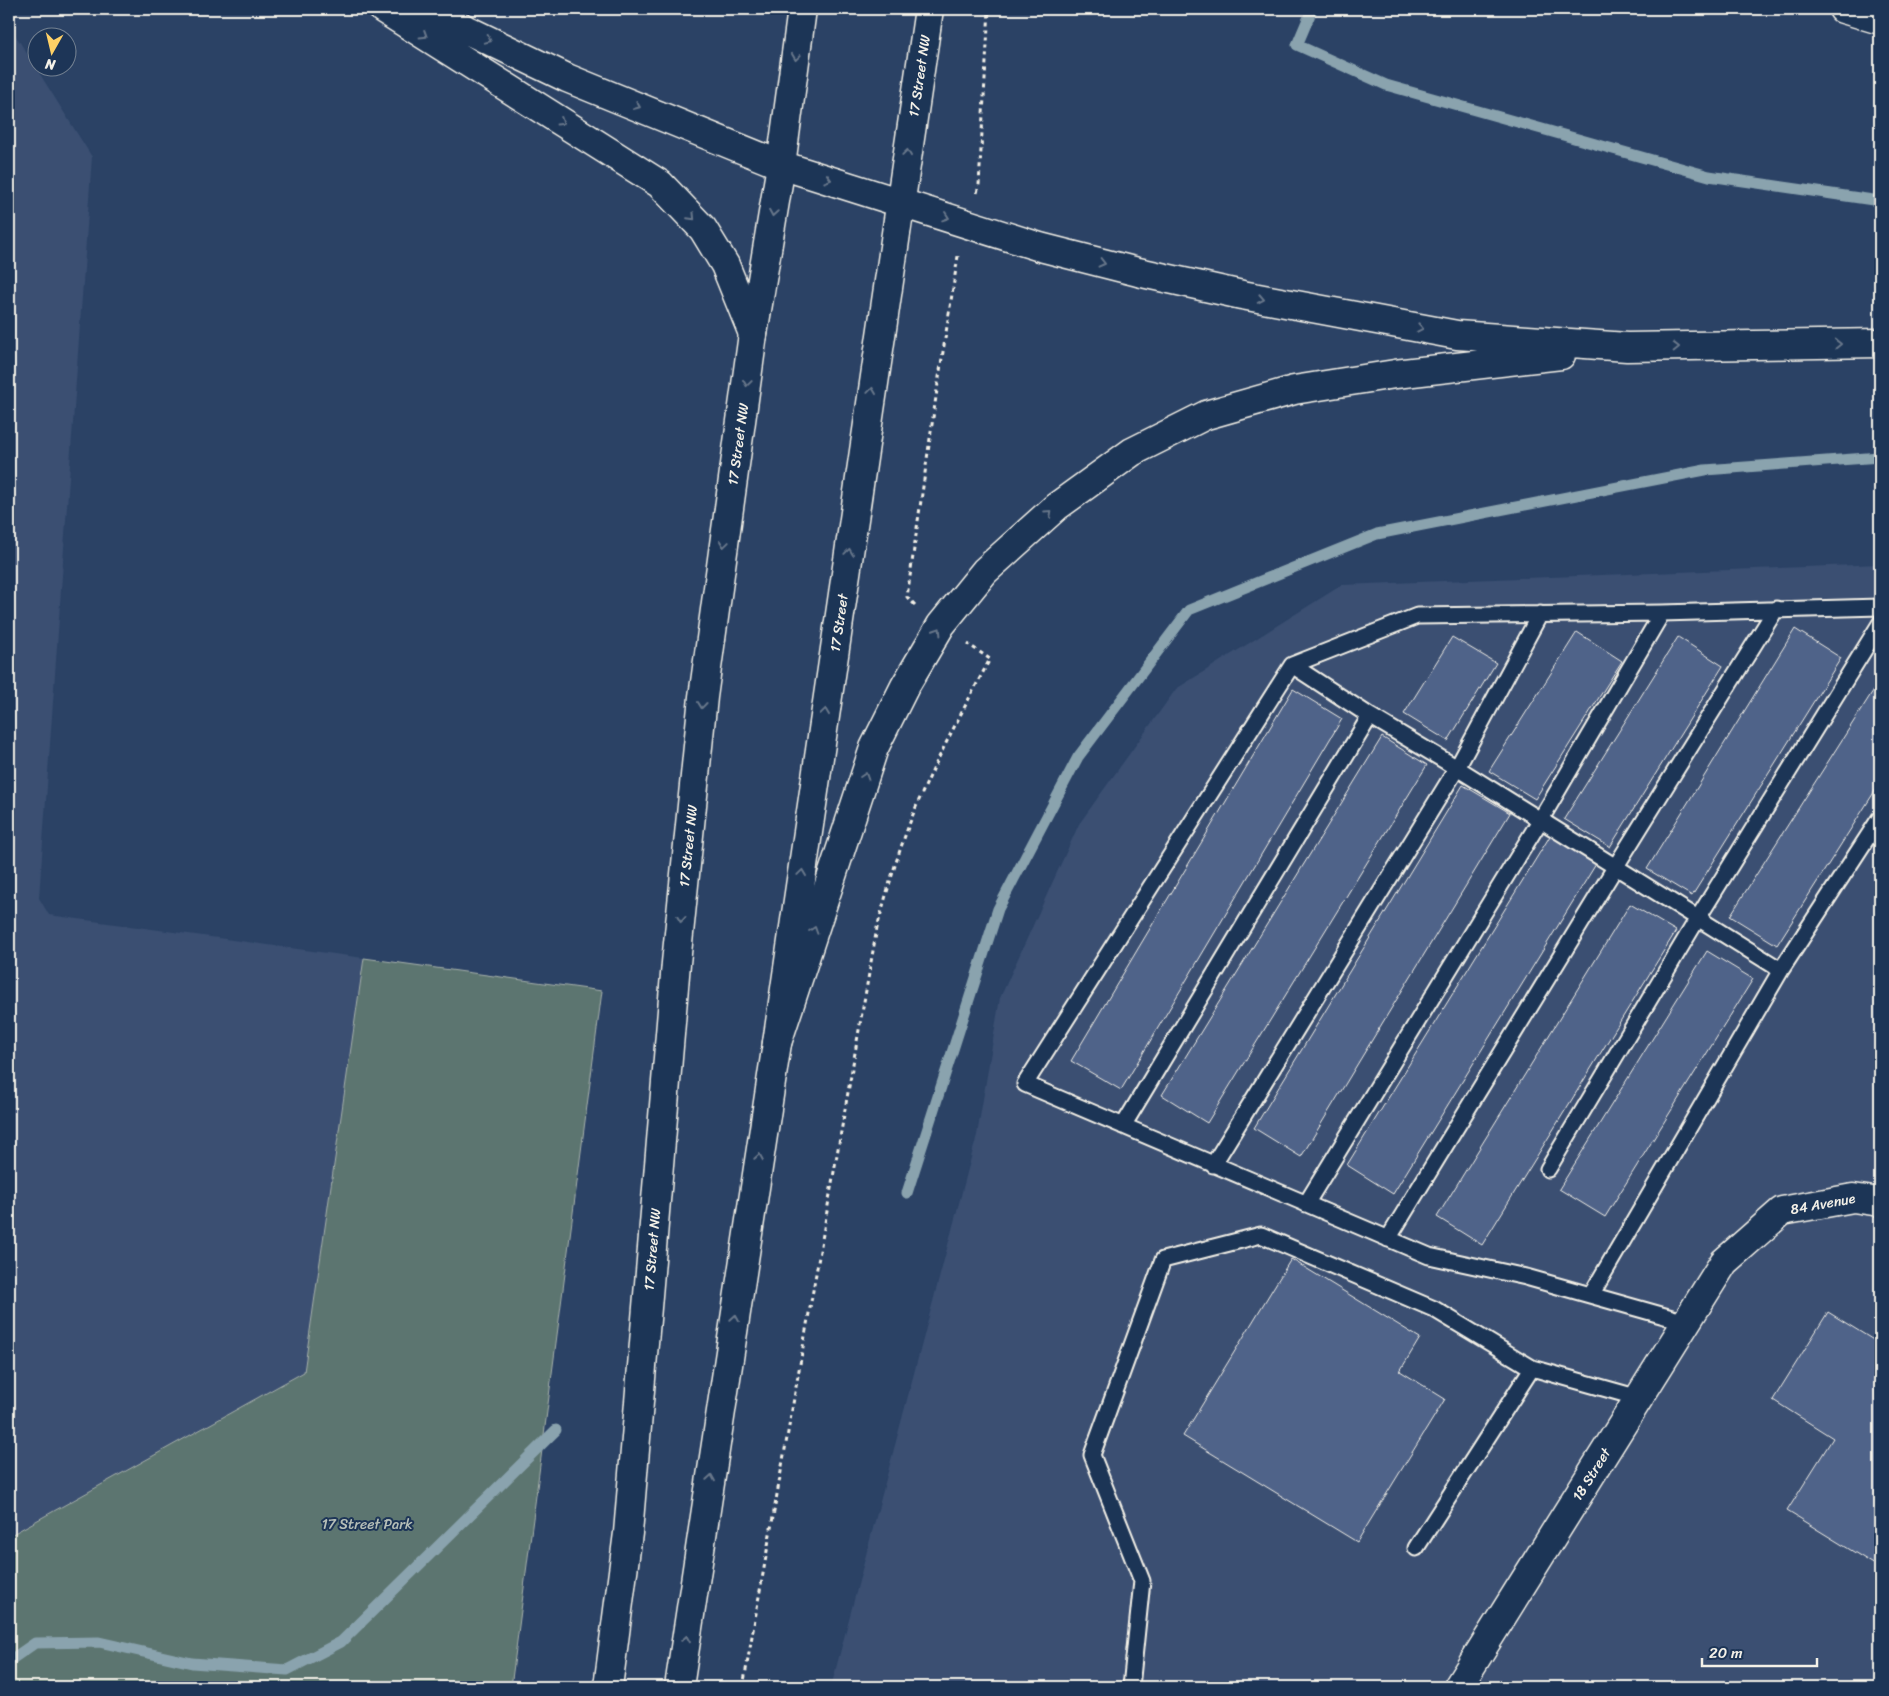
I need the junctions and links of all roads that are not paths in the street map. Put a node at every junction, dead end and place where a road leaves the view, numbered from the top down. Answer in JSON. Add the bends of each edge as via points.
{"nodes":[{"id":1,"x":383,"y":9,"type":"edge"},
{"id":2,"x":430,"y":9,"type":"edge"},
{"id":3,"x":802,"y":9,"type":"edge"},
{"id":4,"x":929,"y":9,"type":"edge"},
{"id":5,"x":1843,"y":9,"type":"edge"},
{"id":6,"x":1880,"y":20,"type":"edge"},
{"id":7,"x":781,"y":165,"type":"junction"},
{"id":8,"x":900,"y":201,"type":"junction"},
{"id":9,"x":753,"y":334,"type":"junction"},
{"id":10,"x":1880,"y":343,"type":"edge"},
{"id":11,"x":1627,"y":347,"type":"junction"},
{"id":12,"x":1880,"y":607,"type":"edge"},
{"id":13,"x":1776,"y":609,"type":"junction"},
{"id":14,"x":1662,"y":613,"type":"junction"},
{"id":15,"x":1540,"y":614,"type":"junction"},
{"id":16,"x":1880,"y":624,"type":"edge"},
{"id":17,"x":1292,"y":664,"type":"junction"},
{"id":18,"x":1370,"y":716,"type":"junction"},
{"id":19,"x":1457,"y":768,"type":"junction"},
{"id":20,"x":1880,"y":818,"type":"edge"},
{"id":21,"x":1540,"y":820,"type":"junction"},
{"id":22,"x":1616,"y":866,"type":"junction"},
{"id":23,"x":1698,"y":918,"type":"junction"},
{"id":24,"x":1781,"y":970,"type":"junction"},
{"id":25,"x":777,"y":1043,"type":"junction"},
{"id":26,"x":1123,"y":1126,"type":"junction"},
{"id":27,"x":1213,"y":1165,"type":"junction"},
{"id":28,"x":1548,"y":1169,"type":"dead end"},
{"id":29,"x":1880,"y":1202,"type":"edge"},
{"id":30,"x":1306,"y":1204,"type":"junction"},
{"id":31,"x":1388,"y":1239,"type":"junction"},
{"id":32,"x":1724,"y":1262,"type":"joint"},
{"id":33,"x":1591,"y":1295,"type":"junction"},
{"id":34,"x":1686,"y":1322,"type":"junction"},
{"id":35,"x":1532,"y":1368,"type":"junction"},
{"id":36,"x":1639,"y":1398,"type":"junction"},
{"id":37,"x":1416,"y":1548,"type":"dead end"},
{"id":38,"x":608,"y":1687,"type":"edge"},
{"id":39,"x":679,"y":1687,"type":"edge"},
{"id":40,"x":1131,"y":1687,"type":"edge"},
{"id":41,"x":1458,"y":1687,"type":"edge"}],
"edges":[{"from":1,"to":9,"type":"main road","one_way":true,"via":[[660,184],[703,229],[725,264]]},
{"from":2,"to":7,"type":"main road","one_way":true,"via":[[568,78]]},
{"from":3,"to":7,"type":"main road","name":"17 Street NW","one_way":true},
{"from":8,"to":4,"type":"main road","name":"17 Street NW","one_way":true},
{"from":5,"to":6,"type":"main road"},
{"from":7,"to":8,"type":"main road","one_way":true},
{"from":7,"to":9,"type":"main road","name":"17 Street NW","one_way":true},
{"from":8,"to":11,"type":"main road","one_way":true,"via":[[1040,247],[1252,297],[1457,335]]},
{"from":25,"to":8,"type":"main road","name":"17 Street","one_way":true},
{"from":9,"to":38,"type":"main road","name":"17 Street NW","one_way":true,"via":[[703,697],[675,972],[628,1533]]},
{"from":11,"to":10,"type":"main road","one_way":true},
{"from":25,"to":11,"type":"main road","one_way":true,"via":[[874,748],[905,686],[941,626],[985,571],[1056,507],[1132,452],[1206,415],[1294,390],[1395,374]]},
{"from":12,"to":13,"type":"lane"},
{"from":13,"to":14,"type":"lane"},
{"from":13,"to":22,"type":"lane"},
{"from":14,"to":15,"type":"lane"},
{"from":14,"to":21,"type":"lane"},
{"from":15,"to":17,"type":"lane","via":[[1418,616]]},
{"from":15,"to":19,"type":"lane"},
{"from":16,"to":23,"type":"lane"},
{"from":17,"to":18,"type":"lane"},
{"from":17,"to":26,"type":"lane","via":[[1026,1084]]},
{"from":18,"to":19,"type":"lane"},
{"from":18,"to":26,"type":"lane"},
{"from":19,"to":21,"type":"lane"},
{"from":19,"to":27,"type":"lane"},
{"from":20,"to":24,"type":"lane"},
{"from":21,"to":22,"type":"lane"},
{"from":21,"to":30,"type":"lane"},
{"from":22,"to":23,"type":"lane"},
{"from":22,"to":31,"type":"lane"},
{"from":23,"to":24,"type":"lane"},
{"from":23,"to":28,"type":"lane"},
{"from":24,"to":33,"type":"lane"},
{"from":39,"to":25,"type":"main road","one_way":true},
{"from":26,"to":27,"type":"lane"},
{"from":27,"to":30,"type":"lane"},
{"from":29,"to":32,"type":"main road","name":"84 Avenue","via":[[1853,1198],[1782,1211]]},
{"from":30,"to":31,"type":"lane"},
{"from":31,"to":33,"type":"lane","via":[[1429,1256],[1526,1276]]},
{"from":32,"to":34,"type":"main road","name":"18 Street"},
{"from":33,"to":34,"type":"lane"},
{"from":34,"to":36,"type":"main road","name":"18 Street"},
{"from":35,"to":36,"type":"lane"},
{"from":35,"to":37,"type":"lane"},
{"from":35,"to":40,"type":"lane","via":[[1434,1309],[1261,1235],[1163,1260],[1092,1455],[1142,1581]]},
{"from":36,"to":41,"type":"main road","name":"18 Street"}]}
